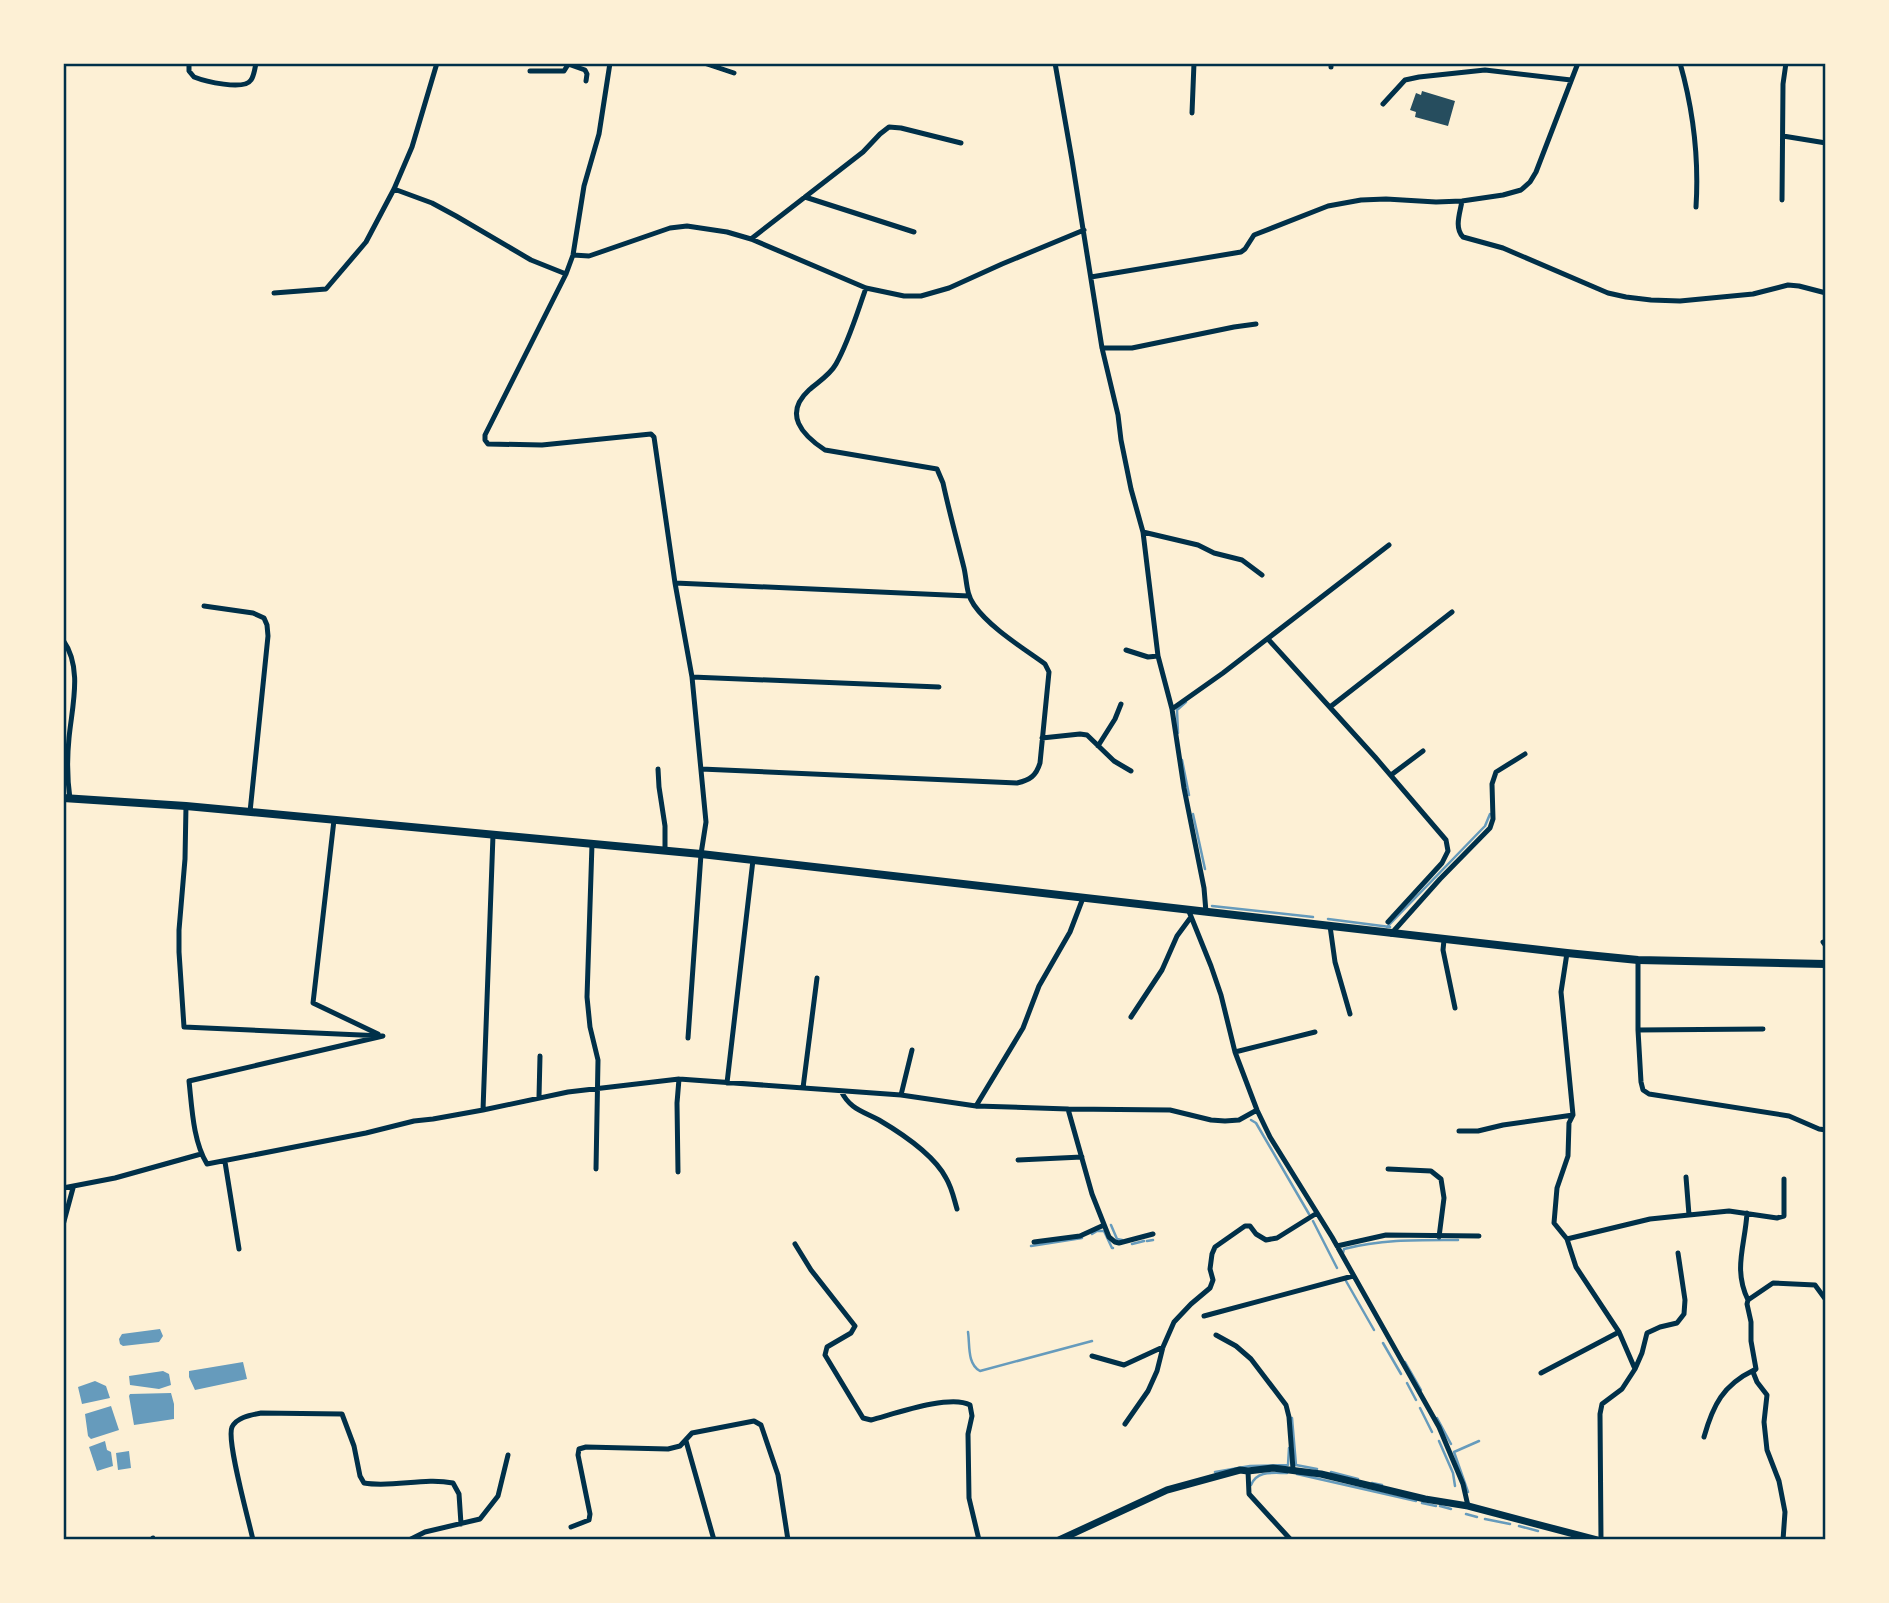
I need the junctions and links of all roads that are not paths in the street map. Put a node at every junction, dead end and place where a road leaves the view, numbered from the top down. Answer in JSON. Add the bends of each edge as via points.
{"nodes":[{"id":1,"x":189,"y":63,"type":"edge"},
{"id":2,"x":256,"y":63,"type":"edge"},
{"id":3,"x":437,"y":63,"type":"edge"},
{"id":4,"x":610,"y":63,"type":"edge"},
{"id":5,"x":704,"y":63,"type":"edge"},
{"id":6,"x":1055,"y":63,"type":"edge"},
{"id":7,"x":1194,"y":63,"type":"edge"},
{"id":8,"x":1578,"y":63,"type":"edge"},
{"id":9,"x":1680,"y":63,"type":"edge"},
{"id":10,"x":1786,"y":63,"type":"edge"},
{"id":11,"x":569,"y":64,"type":"edge"},
{"id":12,"x":530,"y":71,"type":"dead end"},
{"id":13,"x":734,"y":73,"type":"dead end"},
{"id":14,"x":1572,"y":80,"type":"junction"},
{"id":15,"x":586,"y":81,"type":"dead end"},
{"id":16,"x":1383,"y":104,"type":"dead end"},
{"id":17,"x":1192,"y":113,"type":"dead end"},
{"id":18,"x":1783,"y":136,"type":"junction"},
{"id":19,"x":961,"y":143,"type":"dead end"},
{"id":20,"x":1826,"y":143,"type":"edge"},
{"id":21,"x":394,"y":189,"type":"junction"},
{"id":22,"x":805,"y":197,"type":"junction"},
{"id":23,"x":1782,"y":200,"type":"dead end"},
{"id":24,"x":1462,"y":201,"type":"junction"},
{"id":25,"x":1696,"y":207,"type":"dead end"},
{"id":26,"x":1084,"y":230,"type":"junction"},
{"id":27,"x":914,"y":232,"type":"dead end"},
{"id":28,"x":751,"y":239,"type":"junction"},
{"id":29,"x":573,"y":255,"type":"junction"},
{"id":30,"x":566,"y":274,"type":"junction"},
{"id":31,"x":1091,"y":276,"type":"junction"},
{"id":32,"x":866,"y":288,"type":"junction"},
{"id":33,"x":274,"y":293,"type":"dead end"},
{"id":34,"x":1826,"y":293,"type":"edge"},
{"id":35,"x":1256,"y":324,"type":"dead end"},
{"id":36,"x":1102,"y":348,"type":"junction"},
{"id":37,"x":1143,"y":532,"type":"junction"},
{"id":38,"x":1389,"y":545,"type":"dead end"},
{"id":39,"x":1262,"y":575,"type":"dead end"},
{"id":40,"x":675,"y":583,"type":"junction"},
{"id":41,"x":969,"y":596,"type":"junction"},
{"id":42,"x":204,"y":606,"type":"dead end"},
{"id":43,"x":1452,"y":612,"type":"dead end"},
{"id":44,"x":1268,"y":639,"type":"junction"},
{"id":45,"x":63,"y":640,"type":"edge"},
{"id":46,"x":1126,"y":650,"type":"dead end"},
{"id":47,"x":1158,"y":656,"type":"junction"},
{"id":48,"x":692,"y":677,"type":"junction"},
{"id":49,"x":939,"y":687,"type":"dead end"},
{"id":50,"x":1121,"y":704,"type":"dead end"},
{"id":51,"x":1330,"y":707,"type":"junction"},
{"id":52,"x":1172,"y":709,"type":"junction"},
{"id":53,"x":1042,"y":737,"type":"junction"},
{"id":54,"x":1098,"y":746,"type":"junction"},
{"id":55,"x":1423,"y":751,"type":"dead end"},
{"id":56,"x":1525,"y":754,"type":"dead end"},
{"id":57,"x":659,"y":769,"type":"dead end"},
{"id":58,"x":701,"y":769,"type":"junction"},
{"id":59,"x":1131,"y":771,"type":"dead end"},
{"id":60,"x":1391,"y":775,"type":"junction"},
{"id":61,"x":66,"y":798,"type":"edge"},
{"id":62,"x":186,"y":806,"type":"junction"},
{"id":63,"x":250,"y":812,"type":"junction"},
{"id":64,"x":334,"y":820,"type":"junction"},
{"id":65,"x":493,"y":835,"type":"junction"},
{"id":66,"x":592,"y":844,"type":"junction"},
{"id":67,"x":665,"y":851,"type":"junction"},
{"id":68,"x":701,"y":854,"type":"junction"},
{"id":69,"x":753,"y":860,"type":"junction"},
{"id":70,"x":1083,"y":898,"type":"junction"},
{"id":71,"x":1206,"y":912,"type":"junction"},
{"id":72,"x":1189,"y":913,"type":"junction"},
{"id":73,"x":1388,"y":922,"type":"dead end"},
{"id":74,"x":1330,"y":926,"type":"junction"},
{"id":75,"x":1391,"y":934,"type":"junction"},
{"id":76,"x":1444,"y":940,"type":"junction"},
{"id":77,"x":1826,"y":941,"type":"edge"},
{"id":78,"x":1826,"y":946,"type":"edge"},
{"id":79,"x":1567,"y":953,"type":"junction"},
{"id":80,"x":1638,"y":960,"type":"junction"},
{"id":81,"x":1826,"y":964,"type":"edge"},
{"id":82,"x":817,"y":978,"type":"dead end"},
{"id":83,"x":1455,"y":1007,"type":"dead end"},
{"id":84,"x":1350,"y":1014,"type":"dead end"},
{"id":85,"x":1131,"y":1017,"type":"dead end"},
{"id":86,"x":1763,"y":1029,"type":"dead end"},
{"id":87,"x":1638,"y":1030,"type":"junction"},
{"id":88,"x":1315,"y":1032,"type":"dead end"},
{"id":89,"x":383,"y":1036,"type":"junction"},
{"id":90,"x":688,"y":1038,"type":"dead end"},
{"id":91,"x":912,"y":1050,"type":"dead end"},
{"id":92,"x":1235,"y":1052,"type":"junction"},
{"id":93,"x":540,"y":1056,"type":"dead end"},
{"id":94,"x":679,"y":1079,"type":"junction"},
{"id":95,"x":727,"y":1083,"type":"junction"},
{"id":96,"x":803,"y":1088,"type":"junction"},
{"id":97,"x":597,"y":1089,"type":"junction"},
{"id":98,"x":841,"y":1090,"type":"junction"},
{"id":99,"x":901,"y":1096,"type":"junction"},
{"id":100,"x":540,"y":1097,"type":"junction"},
{"id":101,"x":976,"y":1106,"type":"junction"},
{"id":102,"x":1068,"y":1109,"type":"junction"},
{"id":103,"x":483,"y":1110,"type":"junction"},
{"id":104,"x":1257,"y":1110,"type":"junction"},
{"id":105,"x":1573,"y":1115,"type":"junction"},
{"id":106,"x":1826,"y":1130,"type":"edge"},
{"id":107,"x":1459,"y":1131,"type":"dead end"},
{"id":108,"x":201,"y":1154,"type":"junction"},
{"id":109,"x":1082,"y":1157,"type":"junction"},
{"id":110,"x":1018,"y":1160,"type":"dead end"},
{"id":111,"x":225,"y":1162,"type":"junction"},
{"id":112,"x":596,"y":1169,"type":"dead end"},
{"id":113,"x":1388,"y":1169,"type":"dead end"},
{"id":114,"x":678,"y":1172,"type":"dead end"},
{"id":115,"x":1686,"y":1177,"type":"dead end"},
{"id":116,"x":1784,"y":1179,"type":"dead end"},
{"id":117,"x":63,"y":1188,"type":"edge"},
{"id":118,"x":73,"y":1188,"type":"junction"},
{"id":119,"x":957,"y":1209,"type":"dead end"},
{"id":120,"x":1317,"y":1213,"type":"junction"},
{"id":121,"x":1747,"y":1213,"type":"junction"},
{"id":122,"x":1689,"y":1215,"type":"junction"},
{"id":123,"x":1104,"y":1224,"type":"junction"},
{"id":124,"x":63,"y":1225,"type":"edge"},
{"id":125,"x":1153,"y":1234,"type":"dead end"},
{"id":126,"x":1479,"y":1236,"type":"dead end"},
{"id":127,"x":1439,"y":1237,"type":"junction"},
{"id":128,"x":1567,"y":1240,"type":"junction"},
{"id":129,"x":1034,"y":1242,"type":"dead end"},
{"id":130,"x":796,"y":1244,"type":"dead end"},
{"id":131,"x":1337,"y":1246,"type":"junction"},
{"id":132,"x":239,"y":1249,"type":"dead end"},
{"id":133,"x":1678,"y":1253,"type":"dead end"},
{"id":134,"x":1353,"y":1276,"type":"junction"},
{"id":135,"x":1748,"y":1300,"type":"junction"},
{"id":136,"x":1826,"y":1300,"type":"edge"},
{"id":137,"x":1204,"y":1315,"type":"dead end"},
{"id":138,"x":1619,"y":1332,"type":"junction"},
{"id":139,"x":1216,"y":1335,"type":"dead end"},
{"id":140,"x":1163,"y":1347,"type":"junction"},
{"id":141,"x":1092,"y":1356,"type":"dead end"},
{"id":142,"x":1635,"y":1369,"type":"junction"},
{"id":143,"x":1756,"y":1369,"type":"junction"},
{"id":144,"x":1541,"y":1373,"type":"dead end"},
{"id":145,"x":1125,"y":1424,"type":"dead end"},
{"id":146,"x":1704,"y":1437,"type":"dead end"},
{"id":147,"x":686,"y":1441,"type":"junction"},
{"id":148,"x":508,"y":1455,"type":"dead end"},
{"id":149,"x":1293,"y":1469,"type":"junction"},
{"id":150,"x":1248,"y":1471,"type":"junction"},
{"id":151,"x":1468,"y":1506,"type":"junction"},
{"id":152,"x":461,"y":1524,"type":"junction"},
{"id":153,"x":571,"y":1527,"type":"dead end"},
{"id":154,"x":253,"y":1540,"type":"edge"},
{"id":155,"x":409,"y":1540,"type":"edge"},
{"id":156,"x":714,"y":1540,"type":"edge"},
{"id":157,"x":788,"y":1540,"type":"edge"},
{"id":158,"x":979,"y":1540,"type":"edge"},
{"id":159,"x":1059,"y":1540,"type":"edge"},
{"id":160,"x":1291,"y":1540,"type":"edge"},
{"id":161,"x":1599,"y":1540,"type":"edge"},
{"id":162,"x":1783,"y":1540,"type":"edge"}],
"edges":[{"from":1,"to":2,"type":"street","via":[[194,77],[237,85],[253,79]]},
{"from":3,"to":21,"type":"street"},
{"from":4,"to":29,"type":"street"},
{"from":5,"to":13,"type":"street"},
{"from":6,"to":26,"type":"street"},
{"from":7,"to":17,"type":"street"},
{"from":8,"to":14,"type":"street"},
{"from":9,"to":25,"type":"street","via":[[1688,89],[1698,180]]},
{"from":10,"to":18,"type":"street"},
{"from":11,"to":12,"type":"street","via":[[564,71]]},
{"from":11,"to":15,"type":"street","via":[[585,70]]},
{"from":14,"to":16,"type":"street","via":[[1485,70],[1419,77],[1405,79]]},
{"from":14,"to":24,"type":"street","via":[[1530,182],[1521,190]]},
{"from":18,"to":20,"type":"street"},
{"from":18,"to":23,"type":"street"},
{"from":19,"to":22,"type":"street","via":[[889,127]]},
{"from":21,"to":30,"type":"street"},
{"from":21,"to":33,"type":"street","via":[[366,242],[326,289]]},
{"from":22,"to":27,"type":"street"},
{"from":22,"to":28,"type":"street"},
{"from":24,"to":31,"type":"street","via":[[1386,199],[1339,204],[1254,235],[1241,252]]},
{"from":24,"to":34,"type":"street","via":[[1458,225],[1463,237],[1503,248],[1608,293],[1680,301],[1753,294],[1788,285]]},
{"from":26,"to":31,"type":"street"},
{"from":26,"to":32,"type":"street","via":[[935,293],[904,296]]},
{"from":28,"to":29,"type":"street","via":[[727,232],[670,228],[602,253]]},
{"from":28,"to":32,"type":"street"},
{"from":29,"to":30,"type":"street"},
{"from":30,"to":40,"type":"street","via":[[485,440],[488,444],[542,445],[653,435]]},
{"from":31,"to":36,"type":"street"},
{"from":32,"to":41,"type":"street","via":[[835,366],[798,403],[796,416],[812,441],[825,450],[937,469]]},
{"from":35,"to":36,"type":"street","via":[[1132,348]]},
{"from":36,"to":37,"type":"street"},
{"from":37,"to":39,"type":"street","via":[[1242,560]]},
{"from":37,"to":47,"type":"street"},
{"from":38,"to":44,"type":"street"},
{"from":40,"to":41,"type":"street"},
{"from":40,"to":48,"type":"street"},
{"from":41,"to":53,"type":"street","via":[[980,613],[1045,664],[1049,679]]},
{"from":42,"to":63,"type":"street","via":[[253,613],[267,625]]},
{"from":43,"to":51,"type":"street"},
{"from":44,"to":51,"type":"street"},
{"from":44,"to":52,"type":"street"},
{"from":45,"to":61,"type":"street","via":[[71,653],[75,688]]},
{"from":46,"to":47,"type":"street"},
{"from":47,"to":52,"type":"street"},
{"from":48,"to":49,"type":"street"},
{"from":48,"to":58,"type":"street"},
{"from":50,"to":54,"type":"street"},
{"from":51,"to":60,"type":"street"},
{"from":52,"to":71,"type":"street"},
{"from":53,"to":54,"type":"street","via":[[1080,734]]},
{"from":53,"to":58,"type":"street","via":[[1037,772],[1017,783]]},
{"from":54,"to":59,"type":"street"},
{"from":55,"to":60,"type":"street"},
{"from":56,"to":75,"type":"street","via":[[1496,772],[1490,828]]},
{"from":57,"to":67,"type":"street"},
{"from":58,"to":68,"type":"street","via":[[706,822]]},
{"from":60,"to":73,"type":"street","via":[[1446,840],[1448,851],[1443,863]]},
{"from":61,"to":62,"type":"main road"},
{"from":62,"to":63,"type":"main road"},
{"from":62,"to":89,"type":"street","via":[[178,929],[184,1027]]},
{"from":63,"to":64,"type":"main road"},
{"from":64,"to":65,"type":"main road"},
{"from":64,"to":89,"type":"street","via":[[313,1003]]},
{"from":65,"to":66,"type":"main road"},
{"from":65,"to":103,"type":"street"},
{"from":66,"to":67,"type":"main road"},
{"from":66,"to":97,"type":"street","via":[[587,997],[598,1060]]},
{"from":67,"to":68,"type":"main road"},
{"from":68,"to":69,"type":"main road"},
{"from":68,"to":90,"type":"street"},
{"from":69,"to":70,"type":"main road"},
{"from":69,"to":95,"type":"street"},
{"from":70,"to":72,"type":"main road"},
{"from":70,"to":101,"type":"street","via":[[1023,1028]]},
{"from":71,"to":72,"type":"main road"},
{"from":71,"to":74,"type":"main road"},
{"from":72,"to":85,"type":"street","via":[[1162,970]]},
{"from":72,"to":92,"type":"street","via":[[1211,965]]},
{"from":74,"to":75,"type":"main road"},
{"from":74,"to":84,"type":"street"},
{"from":75,"to":76,"type":"main road"},
{"from":76,"to":79,"type":"main road"},
{"from":76,"to":83,"type":"street"},
{"from":77,"to":78,"type":"street"},
{"from":79,"to":80,"type":"main road"},
{"from":79,"to":105,"type":"street","via":[[1561,992]]},
{"from":80,"to":81,"type":"main road"},
{"from":80,"to":87,"type":"street"},
{"from":82,"to":96,"type":"street"},
{"from":86,"to":87,"type":"street"},
{"from":87,"to":106,"type":"street","via":[[1641,1082],[1649,1094],[1789,1116]]},
{"from":88,"to":92,"type":"street"},
{"from":89,"to":108,"type":"street","via":[[189,1082]]},
{"from":91,"to":99,"type":"street"},
{"from":92,"to":104,"type":"street"},
{"from":93,"to":100,"type":"street"},
{"from":94,"to":95,"type":"street"},
{"from":94,"to":97,"type":"street"},
{"from":94,"to":114,"type":"street"},
{"from":95,"to":96,"type":"street"},
{"from":96,"to":98,"type":"street"},
{"from":97,"to":100,"type":"street"},
{"from":97,"to":112,"type":"street"},
{"from":98,"to":99,"type":"street"},
{"from":98,"to":119,"type":"street","via":[[856,1109],[905,1137],[941,1170]]},
{"from":99,"to":101,"type":"street"},
{"from":100,"to":103,"type":"street"},
{"from":101,"to":102,"type":"street"},
{"from":102,"to":104,"type":"street","via":[[1170,1110],[1225,1121],[1239,1120]]},
{"from":102,"to":109,"type":"street"},
{"from":103,"to":111,"type":"street"},
{"from":104,"to":120,"type":"street"},
{"from":105,"to":107,"type":"street"},
{"from":105,"to":128,"type":"street","via":[[1554,1223]]},
{"from":108,"to":111,"type":"street","via":[[207,1164]]},
{"from":108,"to":118,"type":"street"},
{"from":109,"to":110,"type":"street"},
{"from":109,"to":123,"type":"street"},
{"from":111,"to":132,"type":"street"},
{"from":113,"to":127,"type":"street","via":[[1431,1171],[1441,1180],[1444,1198]]},
{"from":115,"to":122,"type":"street"},
{"from":116,"to":121,"type":"street","via":[[1784,1216]]},
{"from":117,"to":118,"type":"street"},
{"from":118,"to":124,"type":"street"},
{"from":120,"to":131,"type":"street"},
{"from":120,"to":140,"type":"street","via":[[1277,1238],[1266,1240],[1245,1226],[1216,1247],[1210,1289],[1174,1322]]},
{"from":121,"to":122,"type":"street"},
{"from":121,"to":135,"type":"street","via":[[1740,1280]]},
{"from":122,"to":128,"type":"street","via":[[1650,1219]]},
{"from":123,"to":125,"type":"street","via":[[1115,1242]]},
{"from":123,"to":129,"type":"street","via":[[1080,1236]]},
{"from":126,"to":127,"type":"street"},
{"from":127,"to":131,"type":"street","via":[[1386,1235]]},
{"from":128,"to":138,"type":"street","via":[[1576,1268]]},
{"from":130,"to":158,"type":"street","via":[[855,1325],[851,1333],[827,1347],[825,1357],[863,1418],[954,1401],[970,1405],[969,1498]]},
{"from":131,"to":134,"type":"street"},
{"from":133,"to":142,"type":"street","via":[[1684,1314],[1677,1323],[1647,1333]]},
{"from":134,"to":137,"type":"street"},
{"from":134,"to":151,"type":"street","via":[[1439,1427]]},
{"from":135,"to":136,"type":"street","via":[[1781,1282],[1815,1285]]},
{"from":135,"to":143,"type":"street"},
{"from":138,"to":142,"type":"street"},
{"from":138,"to":144,"type":"street"},
{"from":139,"to":149,"type":"street","via":[[1251,1359],[1286,1405]]},
{"from":140,"to":141,"type":"street","via":[[1124,1365]]},
{"from":140,"to":145,"type":"street","via":[[1148,1391]]},
{"from":142,"to":161,"type":"street","via":[[1622,1389],[1602,1404]]},
{"from":143,"to":146,"type":"street","via":[[1721,1397]]},
{"from":143,"to":162,"type":"street","via":[[1757,1382],[1767,1395],[1767,1450],[1785,1512]]},
{"from":147,"to":153,"type":"street","via":[[668,1449],[579,1449],[590,1514],[589,1521]]},
{"from":147,"to":156,"type":"street"},
{"from":147,"to":157,"type":"street","via":[[692,1433],[754,1421],[761,1424],[778,1475]]},
{"from":148,"to":152,"type":"street","via":[[498,1496],[480,1519]]},
{"from":149,"to":150,"type":"street"},
{"from":149,"to":151,"type":"street"},
{"from":150,"to":159,"type":"street","via":[[1167,1490]]},
{"from":150,"to":160,"type":"street","via":[[1249,1494]]},
{"from":151,"to":161,"type":"street"},
{"from":152,"to":154,"type":"street","via":[[459,1494],[453,1483],[364,1483],[342,1415],[261,1413],[236,1422],[231,1434]]},
{"from":152,"to":155,"type":"street"}]}
